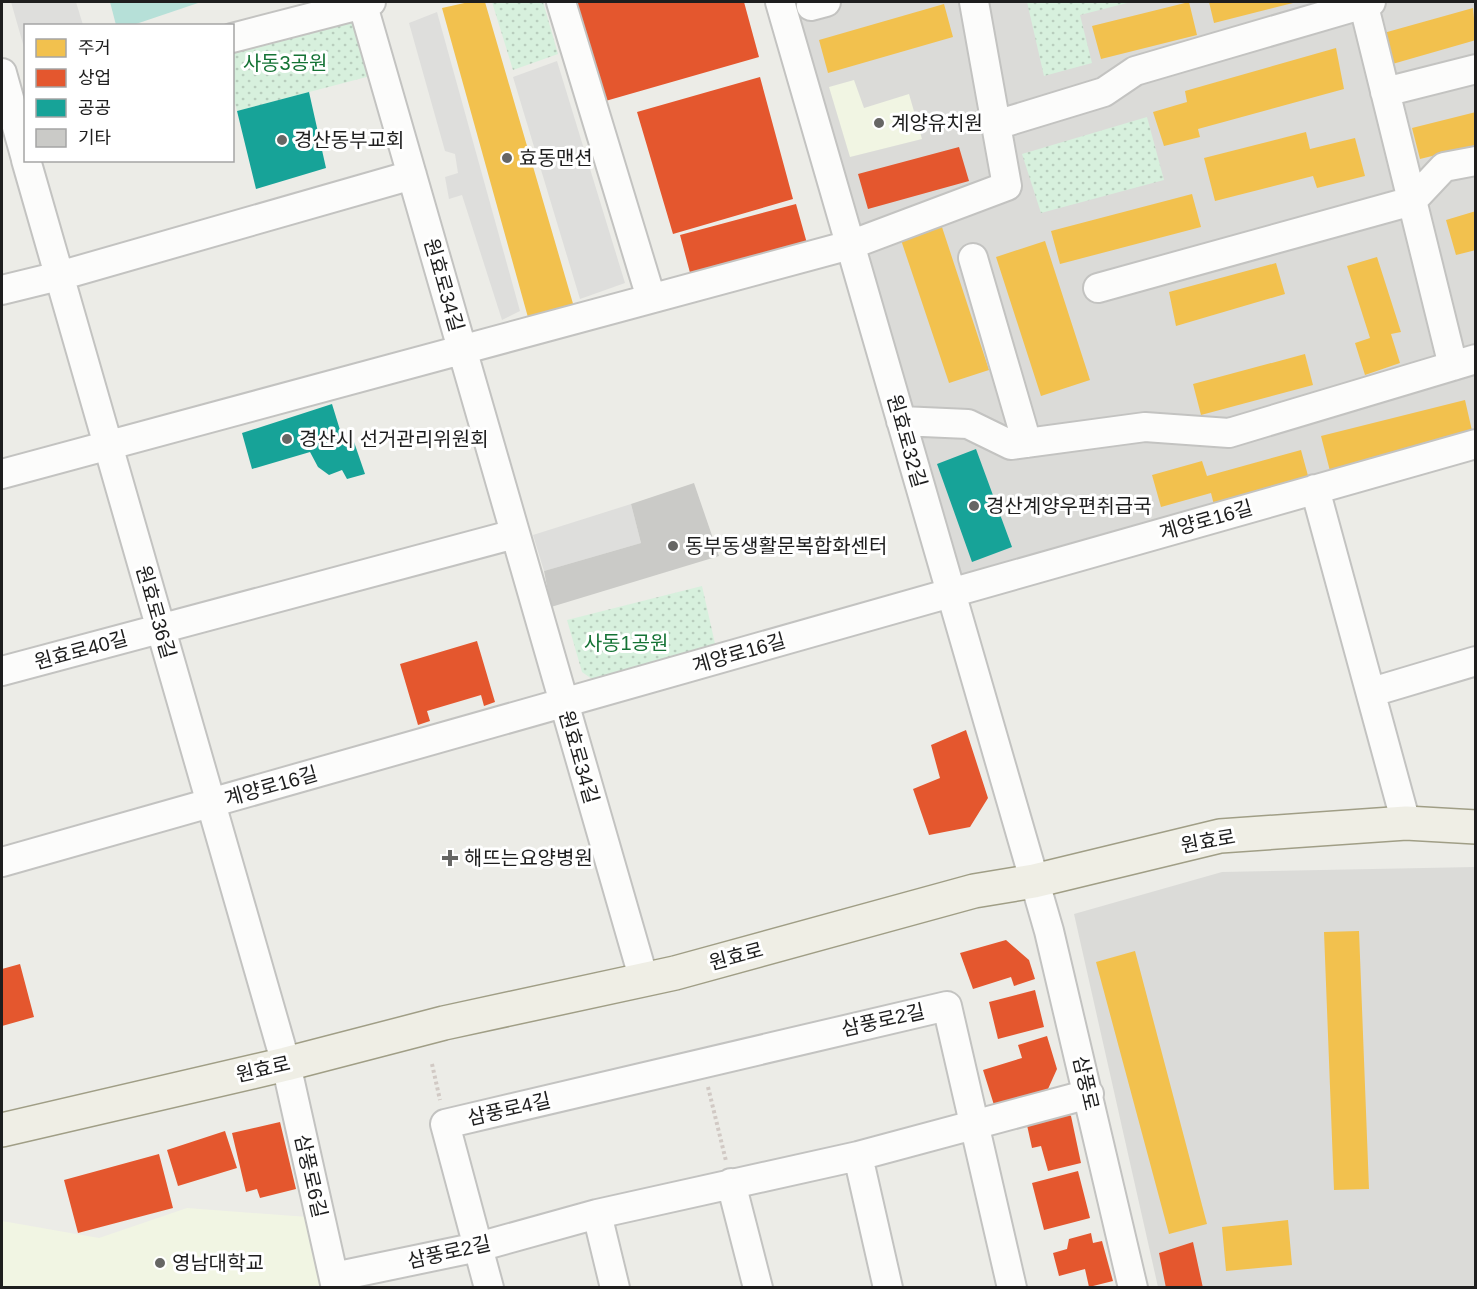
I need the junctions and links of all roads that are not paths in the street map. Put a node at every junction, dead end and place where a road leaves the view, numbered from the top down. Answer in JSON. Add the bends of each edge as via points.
{"nodes":[{"id":1,"x":365,"y":2,"type":"edge"},
{"id":2,"x":561,"y":2,"type":"edge"},
{"id":3,"x":780,"y":2,"type":"edge"},
{"id":4,"x":974,"y":2,"type":"edge"},
{"id":5,"x":1366,"y":2,"type":"edge"},
{"id":6,"x":234,"y":37,"type":"edge"},
{"id":7,"x":1476,"y":69,"type":"edge"},
{"id":8,"x":9,"y":91,"type":"edge"},
{"id":9,"x":1385,"y":92,"type":"junction"},
{"id":10,"x":996,"y":125,"type":"junction"},
{"id":11,"x":24,"y":152,"type":"edge"},
{"id":12,"x":1476,"y":161,"type":"edge"},
{"id":13,"x":27,"y":162,"type":"edge"},
{"id":14,"x":412,"y":175,"type":"junction"},
{"id":15,"x":1412,"y":201,"type":"junction"},
{"id":16,"x":850,"y":245,"type":"junction"},
{"id":17,"x":973,"y":258,"type":"dead end"},
{"id":18,"x":59,"y":276,"type":"junction"},
{"id":19,"x":1098,"y":288,"type":"dead end"},
{"id":20,"x":2,"y":290,"type":"edge"},
{"id":21,"x":651,"y":298,"type":"junction"},
{"id":22,"x":462,"y":350,"type":"junction"},
{"id":23,"x":1464,"y":362,"type":"edge"},
{"id":24,"x":901,"y":421,"type":"junction"},
{"id":25,"x":1027,"y":443,"type":"junction"},
{"id":26,"x":1476,"y":444,"type":"edge"},
{"id":27,"x":108,"y":445,"type":"junction"},
{"id":28,"x":2,"y":474,"type":"edge"},
{"id":29,"x":1315,"y":489,"type":"junction"},
{"id":30,"x":515,"y":534,"type":"junction"},
{"id":31,"x":951,"y":593,"type":"junction"},
{"id":32,"x":161,"y":628,"type":"junction"},
{"id":33,"x":1476,"y":661,"type":"edge"},
{"id":34,"x":2,"y":671,"type":"edge"},
{"id":35,"x":1372,"y":692,"type":"junction"},
{"id":36,"x":564,"y":703,"type":"junction"},
{"id":37,"x":211,"y":803,"type":"junction"},
{"id":38,"x":1406,"y":824,"type":"junction"},
{"id":39,"x":1476,"y":827,"type":"edge"},
{"id":40,"x":2,"y":862,"type":"edge"},
{"id":41,"x":1034,"y":881,"type":"junction"},
{"id":42,"x":644,"y":980,"type":"junction"},
{"id":43,"x":702,"y":1063,"type":"joint"},
{"id":44,"x":286,"y":1064,"type":"junction"},
{"id":45,"x":1089,"y":1094,"type":"junction"},
{"id":46,"x":974,"y":1124,"type":"junction"},
{"id":47,"x":2,"y":1130,"type":"edge"},
{"id":48,"x":858,"y":1156,"type":"junction"},
{"id":49,"x":731,"y":1183,"type":"junction"},
{"id":50,"x":597,"y":1214,"type":"junction"},
{"id":51,"x":478,"y":1247,"type":"junction"},
{"id":52,"x":335,"y":1282,"type":"edge"},
{"id":53,"x":489,"y":1287,"type":"edge"},
{"id":54,"x":615,"y":1287,"type":"edge"},
{"id":55,"x":758,"y":1287,"type":"edge"},
{"id":56,"x":888,"y":1287,"type":"edge"},
{"id":57,"x":1012,"y":1287,"type":"edge"},
{"id":58,"x":1133,"y":1287,"type":"edge"}],
"edges":[{"from":1,"to":6,"type":"street"},
{"from":1,"to":14,"type":"street","name":"원효로34길"},
{"from":2,"to":21,"type":"street"},
{"from":3,"to":16,"type":"street","name":"원효로32길"},
{"from":4,"to":10,"type":"street"},
{"from":5,"to":9,"type":"street"},
{"from":5,"to":10,"type":"street","via":[[1135,71],[1104,92]]},
{"from":7,"to":9,"type":"street"},
{"from":8,"to":11,"type":"street","name":"원효로36길"},
{"from":9,"to":15,"type":"street"},
{"from":10,"to":16,"type":"street","via":[[1007,186]]},
{"from":12,"to":15,"type":"street","via":[[1444,167]]},
{"from":13,"to":18,"type":"street","name":"원효로36길"},
{"from":14,"to":18,"type":"street"},
{"from":14,"to":22,"type":"street","name":"원효로34길"},
{"from":15,"to":19,"type":"street"},
{"from":15,"to":23,"type":"street"},
{"from":16,"to":21,"type":"street"},
{"from":16,"to":24,"type":"street","name":"원효로32길"},
{"from":17,"to":25,"type":"street"},
{"from":18,"to":20,"type":"street"},
{"from":18,"to":27,"type":"street","name":"원효로36길"},
{"from":21,"to":22,"type":"street"},
{"from":22,"to":27,"type":"street"},
{"from":22,"to":30,"type":"street","name":"원효로34길"},
{"from":23,"to":25,"type":"street","via":[[1228,433],[1145,427]]},
{"from":24,"to":25,"type":"street","via":[[968,424],[1011,445]]},
{"from":24,"to":31,"type":"street","name":"원효로32길"},
{"from":26,"to":29,"type":"street","name":"계양로16길"},
{"from":27,"to":28,"type":"street"},
{"from":27,"to":32,"type":"street","name":"원효로36길"},
{"from":29,"to":31,"type":"street","name":"계양로16길"},
{"from":29,"to":35,"type":"street"},
{"from":30,"to":32,"type":"street"},
{"from":30,"to":36,"type":"street","name":"원효로34길"},
{"from":31,"to":36,"type":"street","name":"계양로16길"},
{"from":31,"to":41,"type":"street","name":"원효로32길"},
{"from":32,"to":34,"type":"street","name":"원효로40길"},
{"from":32,"to":37,"type":"street","name":"원효로36길"},
{"from":33,"to":35,"type":"street"},
{"from":35,"to":38,"type":"street"},
{"from":36,"to":37,"type":"street","name":"계양로16길"},
{"from":36,"to":42,"type":"street","name":"원효로34길"},
{"from":37,"to":40,"type":"street","name":"계양로16길"},
{"from":37,"to":44,"type":"street","name":"원효로36길"},
{"from":38,"to":39,"type":"main road","name":"원효로"},
{"from":38,"to":41,"type":"main road","name":"원효로","via":[[1220,836]]},
{"from":41,"to":42,"type":"main road","name":"원효로","via":[[974,891]]},
{"from":41,"to":45,"type":"street","name":"삼풍로"},
{"from":42,"to":44,"type":"main road","name":"원효로","via":[[444,1023]]},
{"from":43,"to":46,"type":"street","name":"삼풍로2길","via":[[946,1006]]},
{"from":43,"to":51,"type":"street","name":"삼풍로4길","via":[[445,1124]]},
{"from":44,"to":47,"type":"main road","name":"원효로"},
{"from":44,"to":52,"type":"street","name":"삼풍로6길"},
{"from":45,"to":46,"type":"street","name":"삼풍로2길"},
{"from":45,"to":58,"type":"street","name":"삼풍로"},
{"from":46,"to":48,"type":"street","name":"삼풍로2길"},
{"from":46,"to":57,"type":"street","name":"삼풍로2길"},
{"from":48,"to":49,"type":"street","name":"삼풍로2길"},
{"from":48,"to":56,"type":"street"},
{"from":49,"to":50,"type":"street","name":"삼풍로2길"},
{"from":49,"to":55,"type":"street"},
{"from":50,"to":51,"type":"street","name":"삼풍로2길"},
{"from":50,"to":54,"type":"street"},
{"from":51,"to":52,"type":"street","name":"삼풍로2길"},
{"from":51,"to":53,"type":"street","name":"삼풍로4길"}]}
